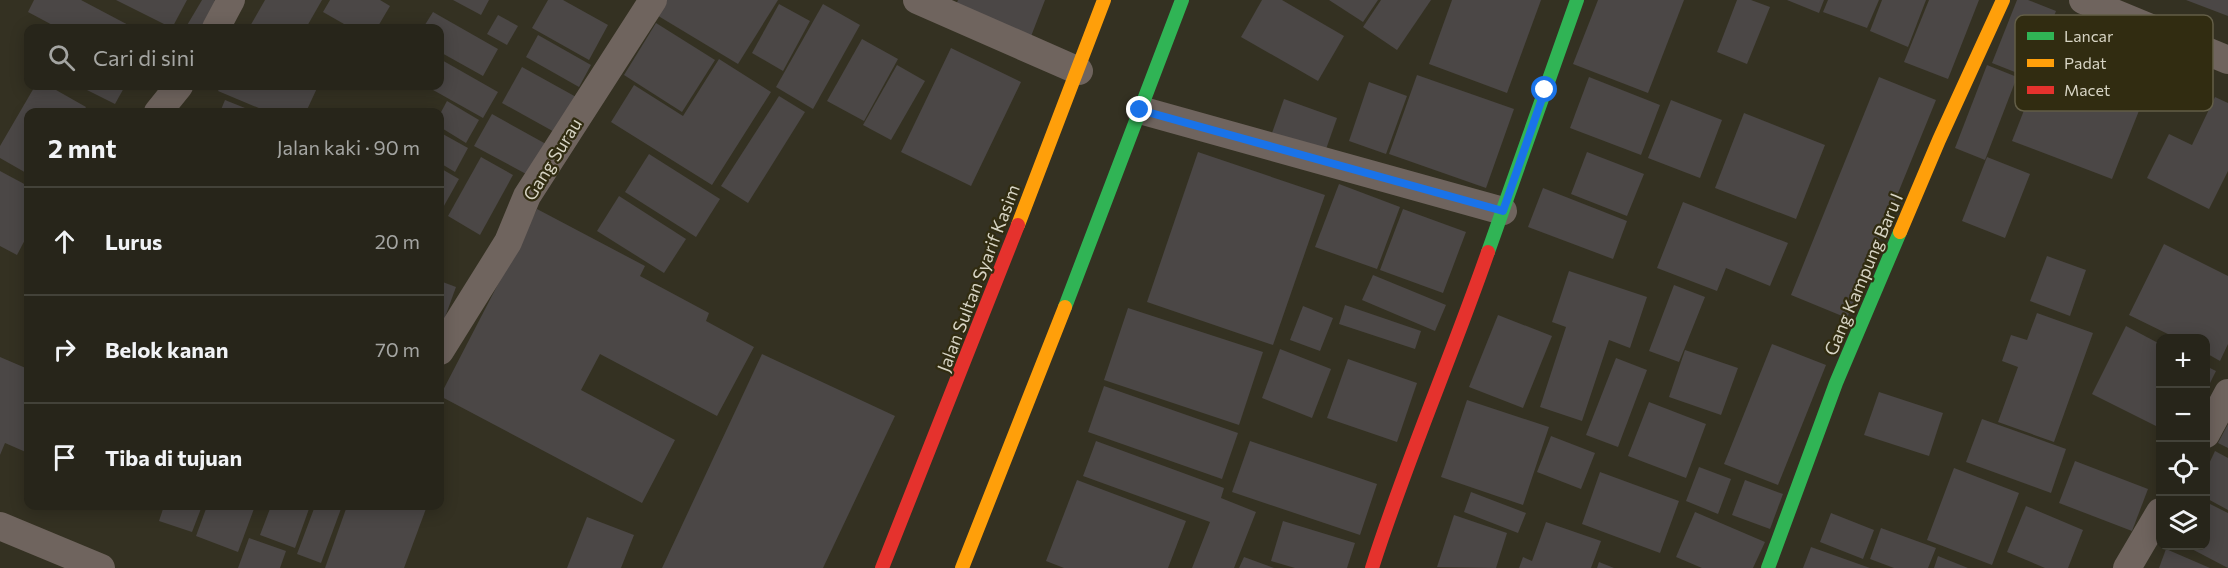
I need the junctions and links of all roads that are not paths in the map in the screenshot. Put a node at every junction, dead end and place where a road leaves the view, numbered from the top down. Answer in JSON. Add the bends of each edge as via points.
{"nodes":[{"id":1,"x":231,"y":0,"type":"edge"},
{"id":2,"x":654,"y":0,"type":"edge"},
{"id":3,"x":917,"y":0,"type":"edge"},
{"id":4,"x":1104,"y":0,"type":"edge"},
{"id":5,"x":1182,"y":0,"type":"edge"},
{"id":6,"x":1577,"y":0,"type":"edge"},
{"id":7,"x":2003,"y":0,"type":"edge"},
{"id":8,"x":2083,"y":0,"type":"edge"},
{"id":9,"x":2119,"y":15,"type":"edge"},
{"id":10,"x":218,"y":24,"type":"edge"},
{"id":11,"x":2213,"y":54,"type":"edge"},
{"id":12,"x":2228,"y":60,"type":"edge"},
{"id":13,"x":1078,"y":71,"type":"junction"},
{"id":14,"x":176,"y":90,"type":"edge"},
{"id":15,"x":161,"y":108,"type":"edge"},
{"id":16,"x":1140,"y":110,"type":"junction"},
{"id":17,"x":1503,"y":211,"type":"junction"},
{"id":18,"x":444,"y":345,"type":"edge"},
{"id":19,"x":2228,"y":393,"type":"edge"},
{"id":20,"x":2210,"y":426,"type":"edge"},
{"id":21,"x":2156,"y":519,"type":"edge"},
{"id":22,"x":0,"y":526,"type":"edge"},
{"id":23,"x":101,"y":568,"type":"edge"},
{"id":24,"x":882,"y":568,"type":"edge"},
{"id":25,"x":962,"y":568,"type":"edge"},
{"id":26,"x":1372,"y":568,"type":"edge"},
{"id":27,"x":1768,"y":568,"type":"edge"},
{"id":28,"x":2127,"y":568,"type":"edge"}],
"edges":[{"from":1,"to":10,"type":"street"},
{"from":2,"to":18,"type":"street","name":"Gang Surau","via":[[530,191],[508,242]]},
{"from":3,"to":13,"type":"street"},
{"from":4,"to":13,"type":"street","name":"Jalan Sultan Syarif Kasim"},
{"from":5,"to":16,"type":"street"},
{"from":6,"to":17,"type":"street"},
{"from":7,"to":27,"type":"street","name":"Gang Kampung Baru I","via":[[1836,383]]},
{"from":8,"to":9,"type":"street"},
{"from":11,"to":12,"type":"street"},
{"from":13,"to":24,"type":"street","name":"Jalan Sultan Syarif Kasim"},
{"from":14,"to":15,"type":"street"},
{"from":16,"to":17,"type":"street"},
{"from":16,"to":25,"type":"street"},
{"from":17,"to":26,"type":"street"},
{"from":19,"to":20,"type":"street"},
{"from":21,"to":28,"type":"street"},
{"from":22,"to":23,"type":"street"}]}
